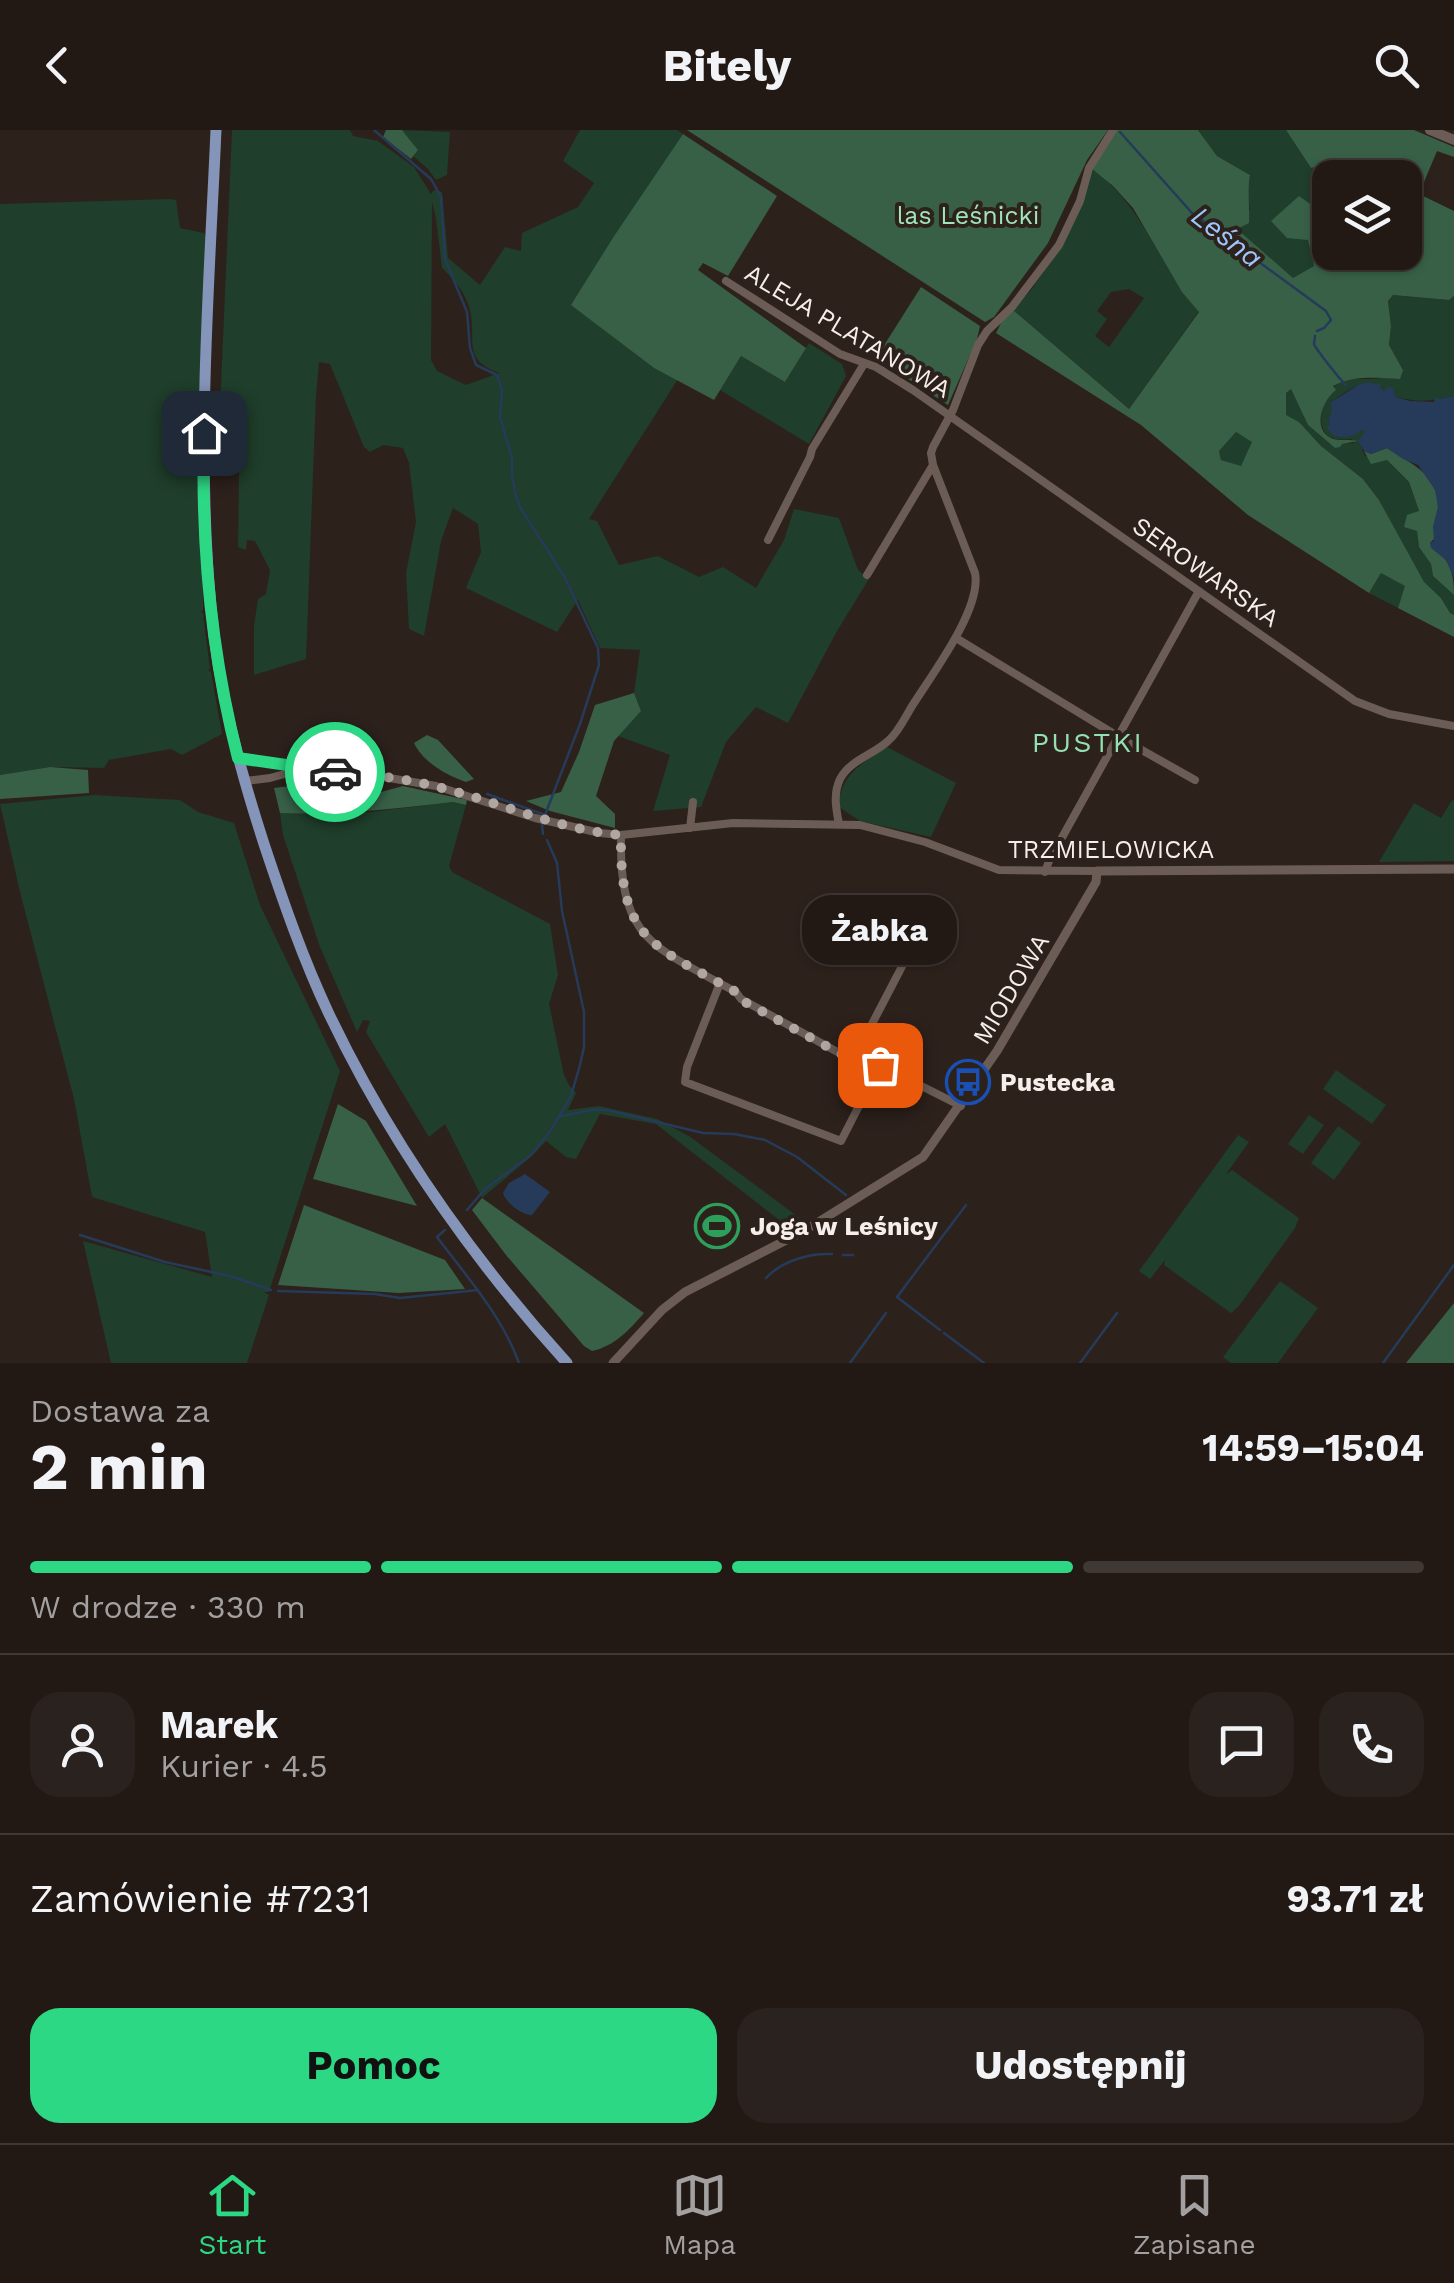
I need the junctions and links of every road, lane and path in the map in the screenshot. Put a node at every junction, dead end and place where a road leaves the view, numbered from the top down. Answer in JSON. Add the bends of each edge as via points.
{"nodes":[{"id":1,"x":216,"y":130,"type":"edge"},
{"id":2,"x":1113,"y":130,"type":"edge"},
{"id":3,"x":1430,"y":130,"type":"edge"},
{"id":4,"x":1454,"y":140,"type":"edge"},
{"id":5,"x":726,"y":281,"type":"dead end"},
{"id":6,"x":864,"y":364,"type":"junction"},
{"id":7,"x":950,"y":415,"type":"junction"},
{"id":8,"x":934,"y":466,"type":"junction"},
{"id":9,"x":768,"y":540,"type":"dead end"},
{"id":10,"x":867,"y":575,"type":"dead end"},
{"id":11,"x":1199,"y":591,"type":"junction"},
{"id":12,"x":956,"y":638,"type":"junction"},
{"id":13,"x":1454,"y":726,"type":"edge"},
{"id":14,"x":1118,"y":736,"type":"junction"},
{"id":15,"x":238,"y":758,"type":"junction"},
{"id":16,"x":304,"y":768,"type":"junction"},
{"id":17,"x":244,"y":780,"type":"junction"},
{"id":18,"x":1195,"y":780,"type":"dead end"},
{"id":19,"x":693,"y":802,"type":"dead end"},
{"id":20,"x":839,"y":824,"type":"junction"},
{"id":21,"x":690,"y":828,"type":"junction"},
{"id":22,"x":621,"y":835,"type":"junction"},
{"id":23,"x":1454,"y":869,"type":"edge"},
{"id":24,"x":1046,"y":872,"type":"junction"},
{"id":25,"x":1097,"y":872,"type":"junction"},
{"id":26,"x":909,"y":953,"type":"dead end"},
{"id":27,"x":720,"y":983,"type":"junction"},
{"id":28,"x":860,"y":1055,"type":"junction"},
{"id":29,"x":880,"y":1065,"type":"junction"},
{"id":30,"x":960,"y":1106,"type":"junction"},
{"id":31,"x":567,"y":1363,"type":"edge"},
{"id":32,"x":612,"y":1363,"type":"edge"}],
"edges":[{"from":1,"to":15,"type":"main road","via":[[203,472],[210,607]]},
{"from":2,"to":7,"type":"street","via":[[1089,168],[1059,245],[978,345]]},
{"from":3,"to":4,"type":"main road"},
{"from":5,"to":6,"type":"street","name":"ALEJA PLATANOWA"},
{"from":6,"to":7,"type":"street","name":"ALEJA PLATANOWA"},
{"from":6,"to":9,"type":"street"},
{"from":7,"to":8,"type":"street","via":[[933,447]]},
{"from":7,"to":11,"type":"street","name":"SEROWARSKA"},
{"from":8,"to":10,"type":"street"},
{"from":8,"to":12,"type":"street","via":[[977,583]]},
{"from":11,"to":13,"type":"street","name":"SEROWARSKA","via":[[1355,702]]},
{"from":11,"to":14,"type":"street"},
{"from":12,"to":14,"type":"street"},
{"from":12,"to":20,"type":"street","via":[[892,737],[840,779]]},
{"from":14,"to":18,"type":"street"},
{"from":14,"to":24,"type":"street"},
{"from":15,"to":16,"type":"street","name":"TRZMIELOWICKA"},
{"from":15,"to":17,"type":"main road"},
{"from":16,"to":17,"type":"street","name":"TRZMIELOWICKA"},
{"from":16,"to":22,"type":"street","name":"TRZMIELOWICKA","via":[[436,786],[536,818]]},
{"from":17,"to":31,"type":"main road","via":[[294,930],[356,1068],[458,1229]]},
{"from":19,"to":21,"type":"street"},
{"from":20,"to":21,"type":"street","name":"TRZMIELOWICKA"},
{"from":20,"to":24,"type":"street","name":"TRZMIELOWICKA","via":[[892,832],[998,870]]},
{"from":21,"to":22,"type":"street","name":"TRZMIELOWICKA"},
{"from":22,"to":27,"type":"street","via":[[624,892],[646,938]]},
{"from":23,"to":25,"type":"street","name":"TRZMIELOWICKA"},
{"from":24,"to":25,"type":"street","name":"TRZMIELOWICKA"},
{"from":25,"to":30,"type":"street","name":"MIODOWA","via":[[1043,976]]},
{"from":26,"to":28,"type":"street"},
{"from":27,"to":28,"type":"street","via":[[852,1060]]},
{"from":27,"to":29,"type":"street","via":[[685,1082],[842,1141]]},
{"from":28,"to":29,"type":"street"},
{"from":29,"to":30,"type":"street"},
{"from":30,"to":32,"type":"street","name":"MIODOWA","via":[[923,1157],[804,1231],[685,1292]]}]}
